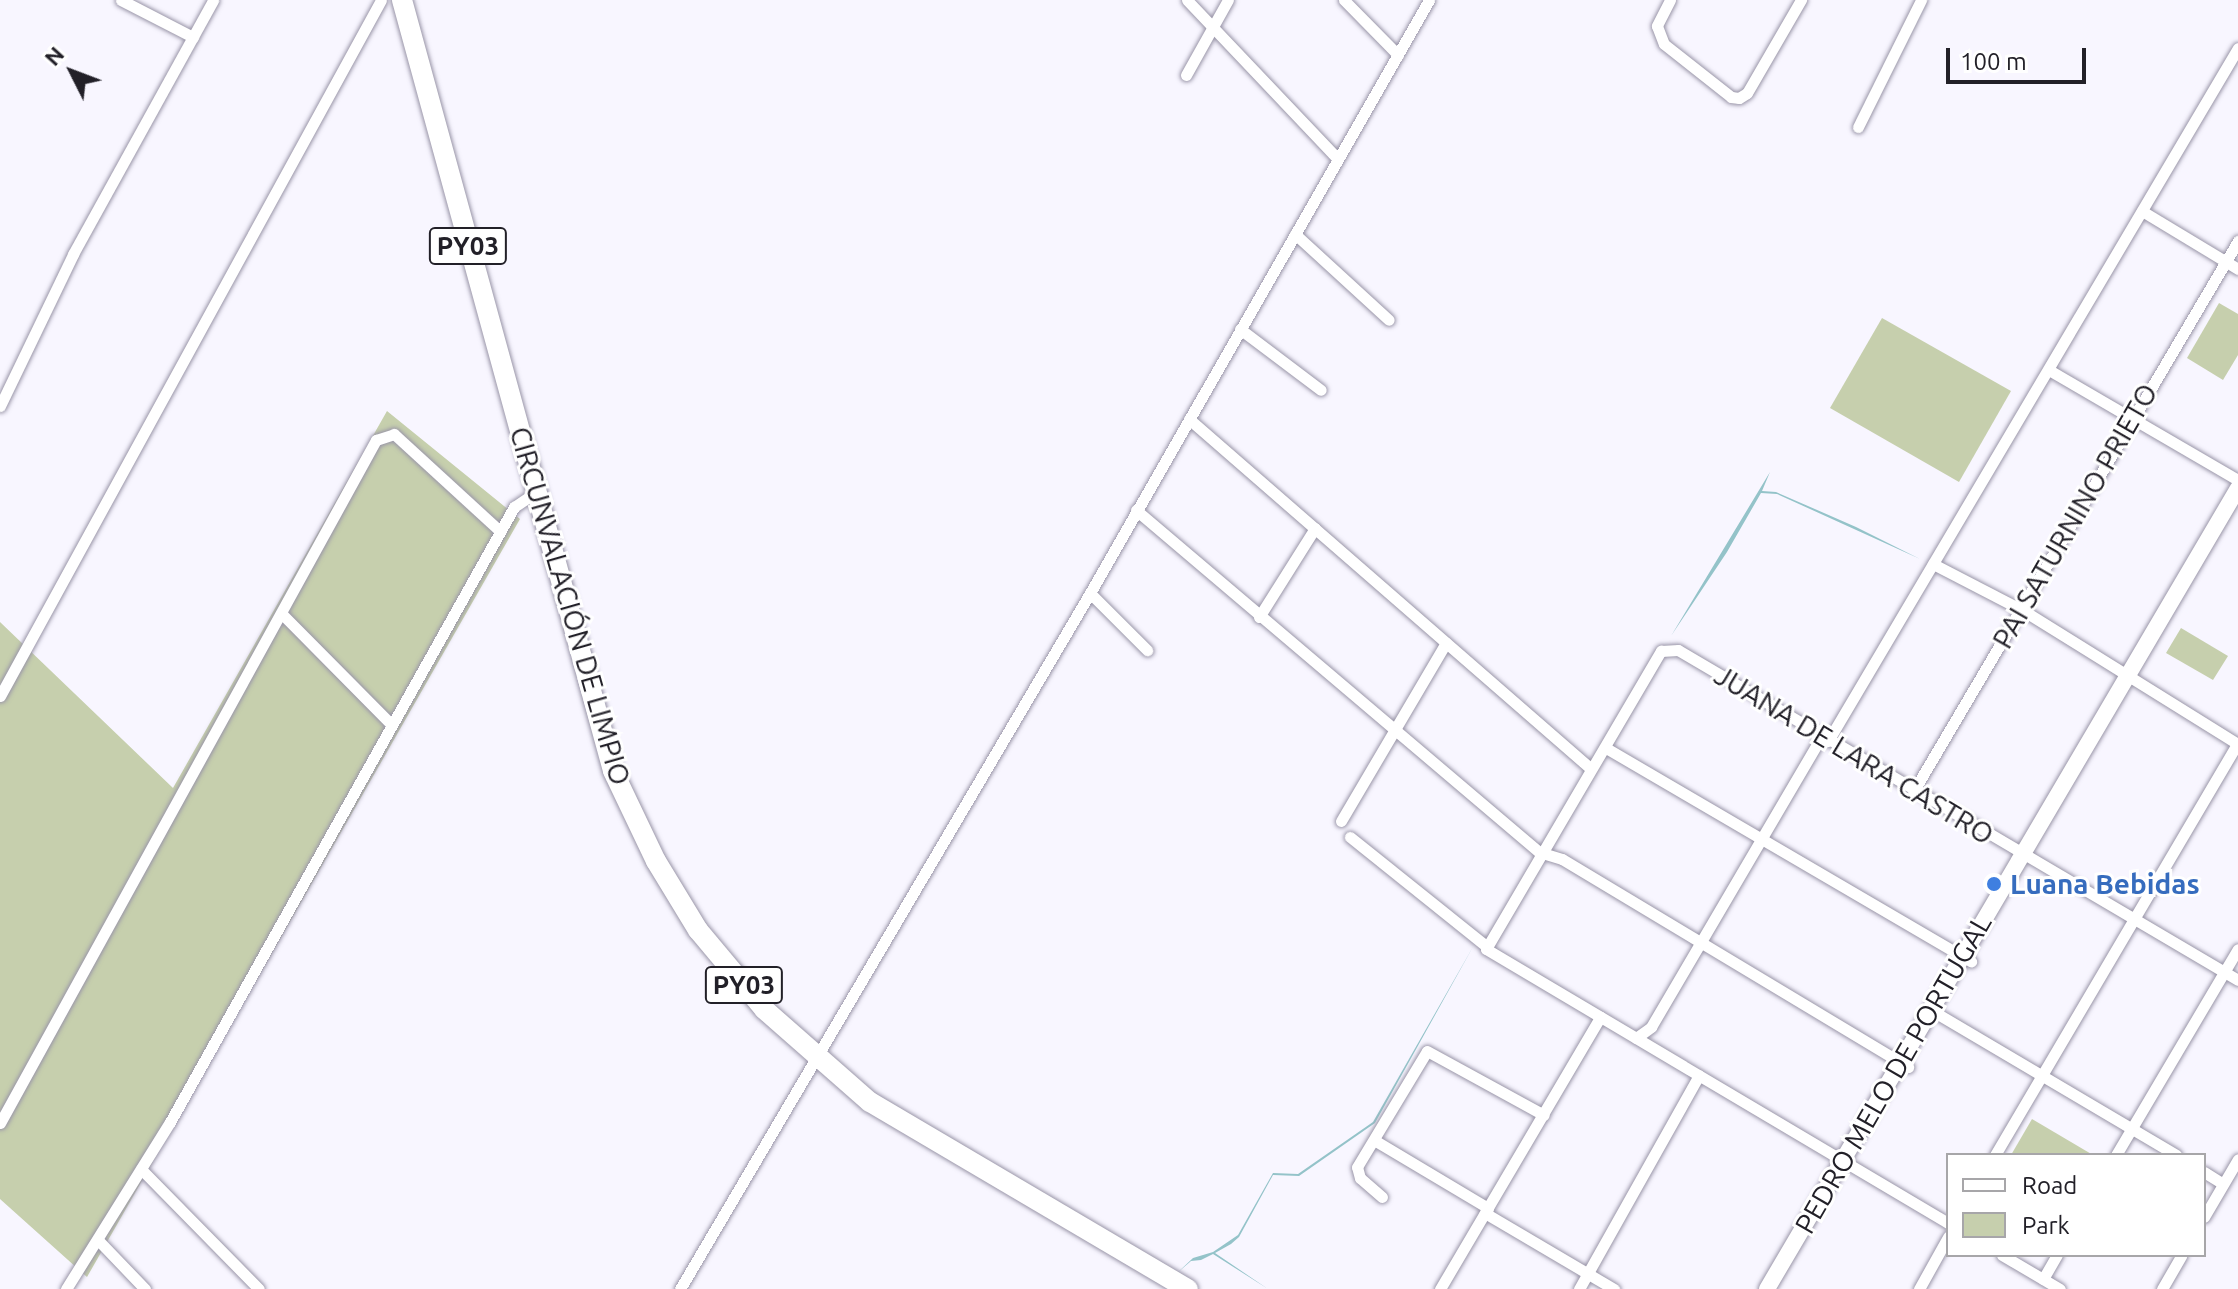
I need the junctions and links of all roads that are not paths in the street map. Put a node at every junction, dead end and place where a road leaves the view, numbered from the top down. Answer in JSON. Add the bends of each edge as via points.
{"nodes":[{"id":1,"x":121,"y":0,"type":"edge"},
{"id":2,"x":213,"y":0,"type":"edge"},
{"id":3,"x":381,"y":0,"type":"edge"},
{"id":4,"x":402,"y":0,"type":"edge"},
{"id":5,"x":1187,"y":0,"type":"edge"},
{"id":6,"x":1228,"y":0,"type":"edge"},
{"id":7,"x":1344,"y":0,"type":"edge"},
{"id":8,"x":1429,"y":0,"type":"edge"},
{"id":9,"x":1670,"y":0,"type":"edge"},
{"id":10,"x":1801,"y":0,"type":"edge"},
{"id":11,"x":1921,"y":0,"type":"edge"},
{"id":12,"x":1213,"y":27,"type":"junction"},
{"id":13,"x":193,"y":37,"type":"junction"},
{"id":14,"x":2238,"y":48,"type":"edge"},
{"id":15,"x":1398,"y":55,"type":"junction"},
{"id":16,"x":1186,"y":75,"type":"dead end"},
{"id":17,"x":1858,"y":127,"type":"dead end"},
{"id":18,"x":1338,"y":159,"type":"junction"},
{"id":19,"x":2142,"y":211,"type":"junction"},
{"id":20,"x":1295,"y":234,"type":"junction"},
{"id":21,"x":2238,"y":241,"type":"edge"},
{"id":22,"x":2225,"y":262,"type":"junction"},
{"id":23,"x":2238,"y":269,"type":"edge"},
{"id":24,"x":1389,"y":320,"type":"dead end"},
{"id":25,"x":1240,"y":329,"type":"junction"},
{"id":26,"x":2049,"y":370,"type":"junction"},
{"id":27,"x":1321,"y":390,"type":"dead end"},
{"id":28,"x":0,"y":406,"type":"edge"},
{"id":29,"x":1189,"y":419,"type":"junction"},
{"id":30,"x":2132,"y":419,"type":"junction"},
{"id":31,"x":2238,"y":480,"type":"edge"},
{"id":32,"x":2238,"y":488,"type":"edge"},
{"id":33,"x":535,"y":493,"type":"junction"},
{"id":34,"x":2238,"y":508,"type":"edge"},
{"id":35,"x":1136,"y":510,"type":"junction"},
{"id":36,"x":1315,"y":528,"type":"junction"},
{"id":37,"x":500,"y":531,"type":"junction"},
{"id":38,"x":1933,"y":564,"type":"junction"},
{"id":39,"x":1090,"y":593,"type":"junction"},
{"id":40,"x":2181,"y":595,"type":"junction"},
{"id":41,"x":2020,"y":609,"type":"junction"},
{"id":42,"x":282,"y":614,"type":"junction"},
{"id":43,"x":1259,"y":617,"type":"junction"},
{"id":44,"x":1446,"y":643,"type":"junction"},
{"id":45,"x":1147,"y":650,"type":"dead end"},
{"id":46,"x":2132,"y":678,"type":"junction"},
{"id":47,"x":0,"y":696,"type":"edge"},
{"id":48,"x":391,"y":724,"type":"junction"},
{"id":49,"x":1393,"y":732,"type":"junction"},
{"id":50,"x":1825,"y":739,"type":"junction"},
{"id":51,"x":2238,"y":744,"type":"edge"},
{"id":52,"x":1606,"y":748,"type":"junction"},
{"id":53,"x":1590,"y":768,"type":"junction"},
{"id":54,"x":1913,"y":792,"type":"junction"},
{"id":55,"x":1341,"y":821,"type":"dead end"},
{"id":56,"x":1350,"y":837,"type":"dead end"},
{"id":57,"x":1761,"y":839,"type":"junction"},
{"id":58,"x":1539,"y":852,"type":"junction"},
{"id":59,"x":2026,"y":858,"type":"junction"},
{"id":60,"x":2132,"y":917,"type":"junction"},
{"id":61,"x":1701,"y":943,"type":"junction"},
{"id":62,"x":1485,"y":945,"type":"junction"},
{"id":63,"x":2238,"y":949,"type":"edge"},
{"id":64,"x":1967,"y":959,"type":"junction"},
{"id":65,"x":2224,"y":972,"type":"junction"},
{"id":66,"x":2238,"y":980,"type":"edge"},
{"id":67,"x":1935,"y":1012,"type":"junction"},
{"id":68,"x":1600,"y":1017,"type":"junction"},
{"id":69,"x":1636,"y":1038,"type":"junction"},
{"id":70,"x":816,"y":1058,"type":"junction"},
{"id":71,"x":1904,"y":1065,"type":"junction"},
{"id":72,"x":2041,"y":1074,"type":"junction"},
{"id":73,"x":1699,"y":1075,"type":"junction"},
{"id":74,"x":1544,"y":1115,"type":"junction"},
{"id":75,"x":0,"y":1123,"type":"edge"},
{"id":76,"x":2132,"y":1128,"type":"junction"},
{"id":77,"x":1374,"y":1140,"type":"junction"},
{"id":78,"x":1996,"y":1153,"type":"edge"},
{"id":79,"x":2117,"y":1153,"type":"edge"},
{"id":80,"x":2173,"y":1153,"type":"edge"},
{"id":81,"x":2238,"y":1159,"type":"edge"},
{"id":82,"x":1846,"y":1163,"type":"junction"},
{"id":83,"x":141,"y":1169,"type":"junction"},
{"id":84,"x":2206,"y":1173,"type":"edge"},
{"id":85,"x":2223,"y":1184,"type":"junction"},
{"id":86,"x":1382,"y":1197,"type":"dead end"},
{"id":87,"x":1486,"y":1210,"type":"junction"},
{"id":88,"x":2206,"y":1214,"type":"edge"},
{"id":89,"x":1946,"y":1222,"type":"edge"},
{"id":90,"x":98,"y":1240,"type":"junction"},
{"id":91,"x":1946,"y":1241,"type":"edge"},
{"id":92,"x":2005,"y":1257,"type":"edge"},
{"id":93,"x":2056,"y":1257,"type":"edge"},
{"id":94,"x":2181,"y":1257,"type":"edge"},
{"id":95,"x":1588,"y":1273,"type":"junction"},
{"id":96,"x":2043,"y":1279,"type":"junction"},
{"id":97,"x":66,"y":1289,"type":"edge"},
{"id":98,"x":145,"y":1289,"type":"edge"},
{"id":99,"x":259,"y":1289,"type":"edge"},
{"id":100,"x":680,"y":1289,"type":"edge"},
{"id":101,"x":1188,"y":1289,"type":"edge"},
{"id":102,"x":1440,"y":1289,"type":"edge"},
{"id":103,"x":1579,"y":1289,"type":"edge"},
{"id":104,"x":1614,"y":1289,"type":"edge"},
{"id":105,"x":1767,"y":1289,"type":"edge"},
{"id":106,"x":1777,"y":1289,"type":"edge"},
{"id":107,"x":1919,"y":1289,"type":"edge"},
{"id":108,"x":2060,"y":1289,"type":"edge"},
{"id":109,"x":2162,"y":1289,"type":"edge"}],
"edges":[{"from":1,"to":13,"type":"street"},
{"from":2,"to":13,"type":"street"},
{"from":3,"to":47,"type":"street"},
{"from":4,"to":33,"type":"highway","name":"CIRCUNVALACIÓN DE LIMPIO","number":"PY03"},
{"from":5,"to":12,"type":"street"},
{"from":6,"to":12,"type":"street"},
{"from":7,"to":15,"type":"street"},
{"from":8,"to":15,"type":"street"},
{"from":9,"to":10,"type":"street","via":[[1657,26],[1664,44],[1739,98],[1747,93]]},
{"from":11,"to":17,"type":"street"},
{"from":12,"to":16,"type":"street"},
{"from":12,"to":18,"type":"street"},
{"from":13,"to":28,"type":"street","via":[[73,254]]},
{"from":14,"to":19,"type":"street"},
{"from":15,"to":18,"type":"street"},
{"from":18,"to":20,"type":"street"},
{"from":19,"to":22,"type":"street"},
{"from":19,"to":26,"type":"street"},
{"from":20,"to":24,"type":"street"},
{"from":20,"to":25,"type":"street"},
{"from":21,"to":22,"type":"street","name":"PAI SATURNINO PRIETO"},
{"from":22,"to":23,"type":"street"},
{"from":22,"to":30,"type":"street","name":"PAI SATURNINO PRIETO"},
{"from":25,"to":27,"type":"street"},
{"from":25,"to":29,"type":"street"},
{"from":26,"to":30,"type":"street"},
{"from":26,"to":38,"type":"street"},
{"from":29,"to":35,"type":"street"},
{"from":29,"to":36,"type":"street"},
{"from":30,"to":31,"type":"street"},
{"from":30,"to":41,"type":"street","name":"PAI SATURNINO PRIETO"},
{"from":32,"to":40,"type":"street","name":"PEDRO MELO DE PORTUGAL"},
{"from":33,"to":37,"type":"street","via":[[516,504]]},
{"from":33,"to":70,"type":"highway","name":"CIRCUNVALACIÓN DE LIMPIO","number":"PY03","via":[[613,771],[656,861],[698,930],[764,1009]]},
{"from":34,"to":40,"type":"street","name":"PEDRO MELO DE PORTUGAL"},
{"from":35,"to":39,"type":"street"},
{"from":35,"to":43,"type":"street"},
{"from":36,"to":43,"type":"street"},
{"from":36,"to":44,"type":"street"},
{"from":37,"to":42,"type":"street","via":[[402,440],[394,434],[381,436]]},
{"from":37,"to":48,"type":"street"},
{"from":38,"to":41,"type":"street"},
{"from":38,"to":50,"type":"street"},
{"from":39,"to":45,"type":"street"},
{"from":39,"to":70,"type":"street"},
{"from":40,"to":46,"type":"street","name":"PEDRO MELO DE PORTUGAL"},
{"from":41,"to":46,"type":"street"},
{"from":41,"to":54,"type":"street","name":"PAI SATURNINO PRIETO"},
{"from":42,"to":48,"type":"street"},
{"from":42,"to":75,"type":"street"},
{"from":43,"to":49,"type":"street"},
{"from":44,"to":49,"type":"street"},
{"from":44,"to":53,"type":"street"},
{"from":46,"to":51,"type":"street"},
{"from":46,"to":59,"type":"street","name":"PEDRO MELO DE PORTUGAL"},
{"from":48,"to":83,"type":"street"},
{"from":49,"to":55,"type":"street"},
{"from":49,"to":58,"type":"street"},
{"from":50,"to":52,"type":"street","name":"JUANA DE LARA CASTRO","via":[[1678,650],[1661,651]]},
{"from":50,"to":54,"type":"street","name":"JUANA DE LARA CASTRO"},
{"from":50,"to":57,"type":"street"},
{"from":51,"to":60,"type":"street"},
{"from":52,"to":53,"type":"street"},
{"from":52,"to":57,"type":"street"},
{"from":53,"to":58,"type":"street"},
{"from":54,"to":59,"type":"street","name":"JUANA DE LARA CASTRO"},
{"from":56,"to":62,"type":"street"},
{"from":57,"to":61,"type":"street"},
{"from":57,"to":64,"type":"street"},
{"from":58,"to":61,"type":"street","via":[[1562,859]]},
{"from":58,"to":62,"type":"street"},
{"from":59,"to":60,"type":"street","name":"JUANA DE LARA CASTRO"},
{"from":59,"to":64,"type":"street","name":"PEDRO MELO DE PORTUGAL"},
{"from":60,"to":65,"type":"street","name":"JUANA DE LARA CASTRO"},
{"from":60,"to":72,"type":"street"},
{"from":61,"to":69,"type":"street","via":[[1651,1027]]},
{"from":61,"to":71,"type":"street"},
{"from":62,"to":68,"type":"street","via":[[1488,952]]},
{"from":63,"to":65,"type":"street"},
{"from":64,"to":67,"type":"street","name":"PEDRO MELO DE PORTUGAL"},
{"from":65,"to":66,"type":"street","name":"JUANA DE LARA CASTRO"},
{"from":65,"to":76,"type":"street"},
{"from":67,"to":71,"type":"street","name":"PEDRO MELO DE PORTUGAL"},
{"from":67,"to":72,"type":"street"},
{"from":68,"to":69,"type":"street"},
{"from":68,"to":74,"type":"street"},
{"from":69,"to":73,"type":"street"},
{"from":70,"to":100,"type":"street"},
{"from":70,"to":101,"type":"highway","name":"CIRCUNVALACIÓN DE LIMPIO","number":"PY03","via":[[934,1144]]},
{"from":71,"to":82,"type":"street","name":"PEDRO MELO DE PORTUGAL"},
{"from":72,"to":76,"type":"street"},
{"from":72,"to":78,"type":"street"},
{"from":73,"to":82,"type":"street"},
{"from":73,"to":95,"type":"street"},
{"from":74,"to":77,"type":"street","via":[[1428,1051]]},
{"from":74,"to":87,"type":"street"},
{"from":76,"to":79,"type":"street"},
{"from":76,"to":80,"type":"street"},
{"from":77,"to":86,"type":"street","via":[[1357,1170]]},
{"from":77,"to":87,"type":"street"},
{"from":81,"to":85,"type":"street"},
{"from":82,"to":89,"type":"street"},
{"from":82,"to":105,"type":"street","name":"PEDRO MELO DE PORTUGAL"},
{"from":82,"to":106,"type":"street","name":"PEDRO MELO DE PORTUGAL"},
{"from":83,"to":90,"type":"street"},
{"from":83,"to":99,"type":"street"},
{"from":84,"to":85,"type":"street"},
{"from":85,"to":88,"type":"street"},
{"from":87,"to":95,"type":"street"},
{"from":87,"to":102,"type":"street"},
{"from":90,"to":97,"type":"street"},
{"from":90,"to":98,"type":"street"},
{"from":91,"to":107,"type":"street"},
{"from":92,"to":96,"type":"street"},
{"from":93,"to":96,"type":"street"},
{"from":94,"to":109,"type":"street"},
{"from":95,"to":103,"type":"street"},
{"from":95,"to":104,"type":"street"},
{"from":96,"to":108,"type":"street"}]}
